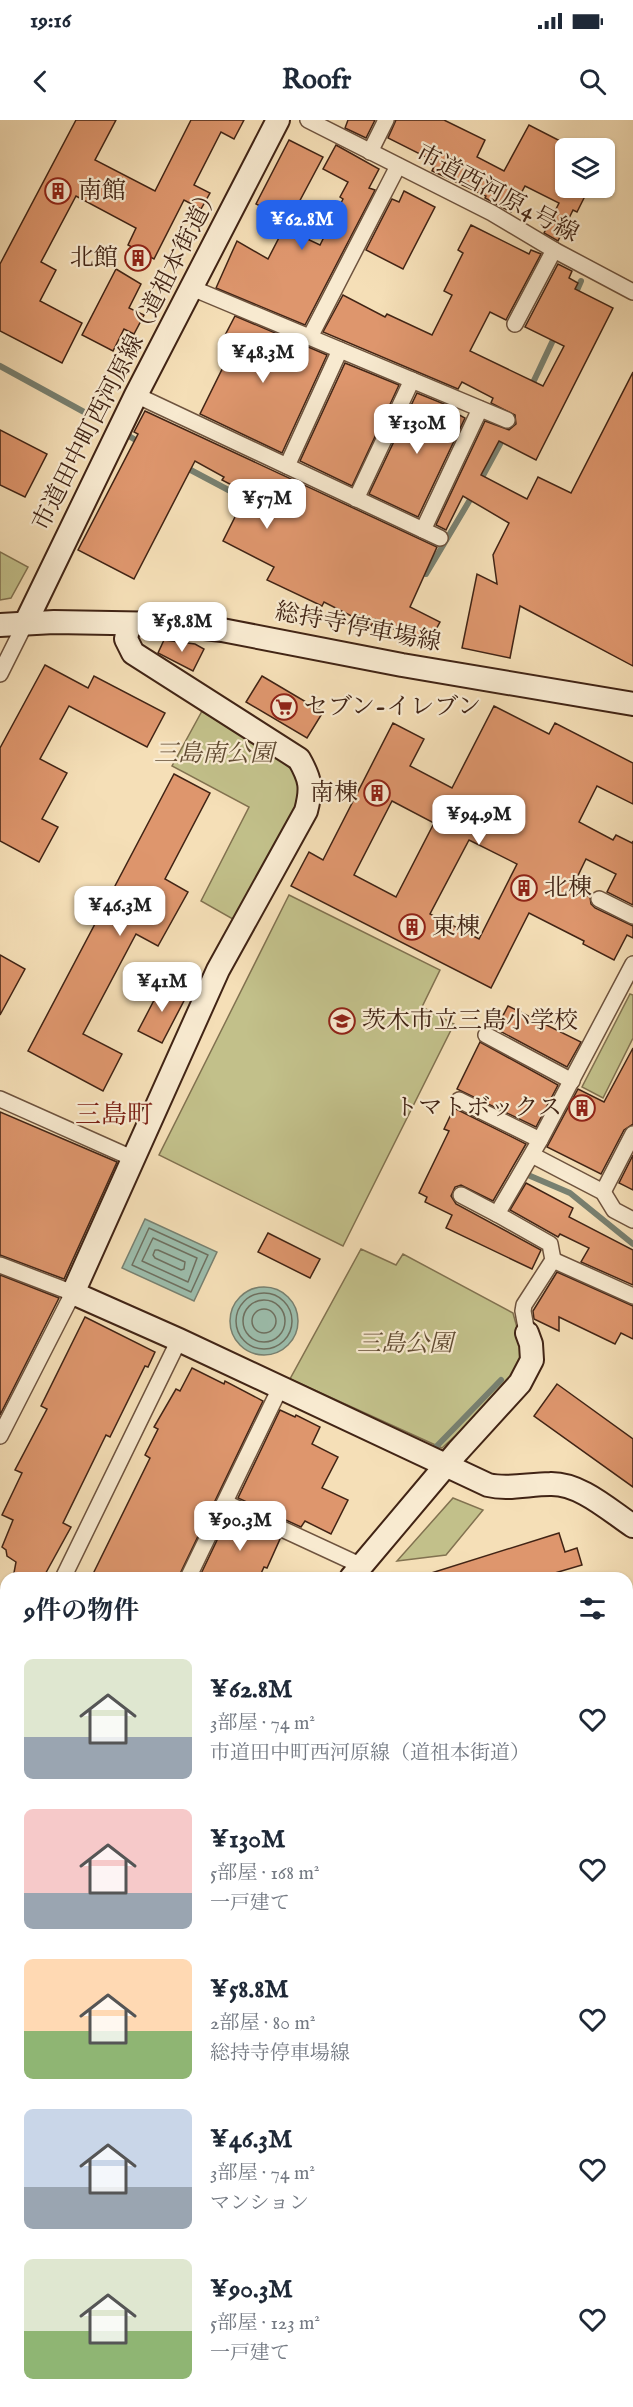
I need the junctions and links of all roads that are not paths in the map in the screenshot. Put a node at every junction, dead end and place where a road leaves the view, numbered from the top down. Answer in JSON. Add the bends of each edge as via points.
{"nodes":[{"id":1,"x":278,"y":120,"type":"edge"},
{"id":2,"x":308,"y":120,"type":"edge"},
{"id":3,"x":386,"y":120,"type":"edge"},
{"id":4,"x":370,"y":152,"type":"junction"},
{"id":5,"x":398,"y":166,"type":"junction"},
{"id":6,"x":554,"y":250,"type":"junction"},
{"id":7,"x":192,"y":288,"type":"junction"},
{"id":8,"x":633,"y":292,"type":"edge"},
{"id":9,"x":515,"y":324,"type":"dead end"},
{"id":10,"x":310,"y":338,"type":"junction"},
{"id":11,"x":340,"y":350,"type":"junction"},
{"id":12,"x":412,"y":380,"type":"junction"},
{"id":13,"x":136,"y":395,"type":"junction"},
{"id":14,"x":480,"y":409,"type":"junction"},
{"id":15,"x":507,"y":420,"type":"dead end"},
{"id":16,"x":287,"y":466,"type":"junction"},
{"id":17,"x":356,"y":499,"type":"junction"},
{"id":18,"x":423,"y":530,"type":"junction"},
{"id":19,"x":440,"y":538,"type":"dead end"},
{"id":20,"x":26,"y":622,"type":"junction"},
{"id":21,"x":129,"y":624,"type":"junction"},
{"id":22,"x":0,"y":625,"type":"edge"},
{"id":23,"x":0,"y":674,"type":"edge"},
{"id":24,"x":633,"y":704,"type":"edge"},
{"id":25,"x":599,"y":899,"type":"dead end"},
{"id":26,"x":633,"y":916,"type":"edge"},
{"id":27,"x":633,"y":964,"type":"edge"},
{"id":28,"x":486,"y":1035,"type":"dead end"},
{"id":29,"x":572,"y":1081,"type":"junction"},
{"id":30,"x":0,"y":1099,"type":"edge"},
{"id":31,"x":459,"y":1100,"type":"dead end"},
{"id":32,"x":633,"y":1134,"type":"edge"},
{"id":33,"x":540,"y":1140,"type":"junction"},
{"id":34,"x":532,"y":1155,"type":"junction"},
{"id":35,"x":132,"y":1158,"type":"junction"},
{"id":36,"x":603,"y":1192,"type":"junction"},
{"id":37,"x":461,"y":1195,"type":"dead end"},
{"id":38,"x":497,"y":1214,"type":"junction"},
{"id":39,"x":633,"y":1220,"type":"edge"},
{"id":40,"x":553,"y":1260,"type":"junction"},
{"id":41,"x":0,"y":1265,"type":"edge"},
{"id":42,"x":73,"y":1293,"type":"junction"},
{"id":43,"x":633,"y":1296,"type":"edge"},
{"id":44,"x":527,"y":1334,"type":"joint"},
{"id":45,"x":179,"y":1340,"type":"junction"},
{"id":46,"x":280,"y":1388,"type":"junction"},
{"id":47,"x":0,"y":1436,"type":"edge"},
{"id":48,"x":448,"y":1466,"type":"junction"},
{"id":49,"x":226,"y":1503,"type":"junction"},
{"id":50,"x":633,"y":1526,"type":"edge"},
{"id":51,"x":66,"y":1572,"type":"edge"},
{"id":52,"x":191,"y":1572,"type":"edge"},
{"id":53,"x":357,"y":1572,"type":"edge"}],
"edges":[{"from":1,"to":7,"type":"street","name":"市道田中町西河原線（道祖本街道）"},
{"from":2,"to":4,"type":"street","name":"市道西河原4号線"},
{"from":3,"to":4,"type":"street"},
{"from":4,"to":5,"type":"street","name":"市道西河原4号線"},
{"from":5,"to":6,"type":"street","name":"市道西河原4号線","via":[[492,213]]},
{"from":5,"to":10,"type":"street"},
{"from":6,"to":8,"type":"street","name":"市道西河原4号線"},
{"from":6,"to":9,"type":"street"},
{"from":7,"to":10,"type":"street"},
{"from":7,"to":13,"type":"street","name":"市道田中町西河原線（道祖本街道）"},
{"from":10,"to":11,"type":"street"},
{"from":11,"to":12,"type":"street"},
{"from":11,"to":16,"type":"street"},
{"from":12,"to":14,"type":"street"},
{"from":12,"to":17,"type":"street"},
{"from":13,"to":16,"type":"street"},
{"from":13,"to":20,"type":"street","name":"市道田中町西河原線（道祖本街道）"},
{"from":14,"to":15,"type":"street"},
{"from":14,"to":18,"type":"street"},
{"from":16,"to":17,"type":"street"},
{"from":17,"to":18,"type":"street"},
{"from":18,"to":19,"type":"street"},
{"from":20,"to":21,"type":"street","name":"総持寺停車場線"},
{"from":20,"to":22,"type":"street","name":"総持寺停車場線"},
{"from":20,"to":23,"type":"street"},
{"from":21,"to":24,"type":"street","name":"総持寺停車場線","via":[[222,630]]},
{"from":21,"to":35,"type":"street","via":[[126,639],[133,653],[299,759],[308,774],[311,791],[306,811],[218,970]]},
{"from":25,"to":26,"type":"street"},
{"from":27,"to":29,"type":"street"},
{"from":28,"to":29,"type":"street"},
{"from":29,"to":33,"type":"street"},
{"from":30,"to":35,"type":"street"},
{"from":31,"to":33,"type":"street"},
{"from":32,"to":36,"type":"street"},
{"from":33,"to":34,"type":"street"},
{"from":34,"to":36,"type":"street"},
{"from":34,"to":38,"type":"street"},
{"from":35,"to":42,"type":"street"},
{"from":36,"to":39,"type":"street","via":[[614,1210]]},
{"from":37,"to":38,"type":"street"},
{"from":38,"to":40,"type":"street","via":[[550,1244]]},
{"from":40,"to":43,"type":"street"},
{"from":40,"to":44,"type":"street","via":[[524,1305]]},
{"from":41,"to":42,"type":"street"},
{"from":42,"to":45,"type":"street"},
{"from":42,"to":47,"type":"street"},
{"from":44,"to":48,"type":"street","via":[[532,1360],[524,1377]]},
{"from":45,"to":46,"type":"street"},
{"from":45,"to":51,"type":"street"},
{"from":46,"to":48,"type":"street"},
{"from":46,"to":49,"type":"street"},
{"from":48,"to":50,"type":"street","via":[[500,1488],[553,1483],[572,1487]]},
{"from":48,"to":53,"type":"street"},
{"from":49,"to":52,"type":"street"},
{"from":49,"to":53,"type":"street"}]}
